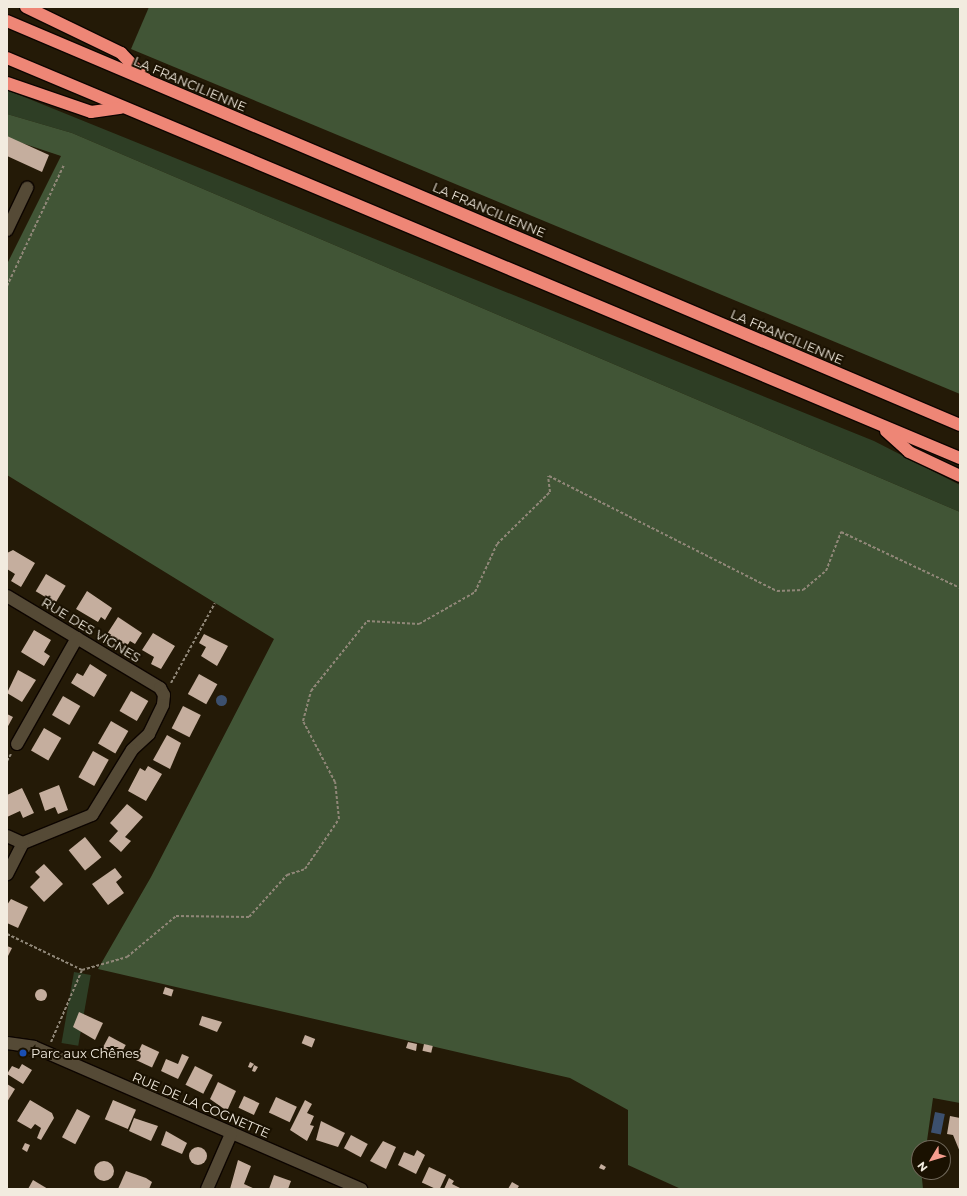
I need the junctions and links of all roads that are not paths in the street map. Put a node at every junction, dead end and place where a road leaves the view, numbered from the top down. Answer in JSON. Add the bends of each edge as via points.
{"nodes":[{"id":1,"x":26,"y":7,"type":"edge"},
{"id":2,"x":7,"y":21,"type":"edge"},
{"id":3,"x":7,"y":58,"type":"edge"},
{"id":4,"x":149,"y":82,"type":"junction"},
{"id":5,"x":7,"y":83,"type":"edge"},
{"id":6,"x":122,"y":108,"type":"junction"},
{"id":7,"x":27,"y":188,"type":"dead end"},
{"id":8,"x":7,"y":230,"type":"edge"},
{"id":9,"x":958,"y":423,"type":"edge"},
{"id":10,"x":882,"y":427,"type":"junction"},
{"id":11,"x":960,"y":458,"type":"edge"},
{"id":12,"x":960,"y":476,"type":"edge"},
{"id":13,"x":7,"y":596,"type":"edge"},
{"id":14,"x":77,"y":638,"type":"junction"},
{"id":15,"x":17,"y":744,"type":"dead end"},
{"id":16,"x":7,"y":836,"type":"edge"},
{"id":17,"x":23,"y":843,"type":"junction"},
{"id":18,"x":7,"y":874,"type":"edge"},
{"id":19,"x":7,"y":1043,"type":"edge"},
{"id":20,"x":231,"y":1134,"type":"junction"},
{"id":21,"x":208,"y":1189,"type":"edge"},
{"id":22,"x":361,"y":1189,"type":"edge"}],
"edges":[{"from":1,"to":4,"type":"highway","via":[[121,53]]},
{"from":2,"to":4,"type":"highway","name":"LA FRANCILIENNE"},
{"from":3,"to":6,"type":"highway"},
{"from":4,"to":9,"type":"highway","name":"LA FRANCILIENNE"},
{"from":5,"to":6,"type":"highway","via":[[91,112]]},
{"from":6,"to":10,"type":"highway"},
{"from":7,"to":8,"type":"street"},
{"from":10,"to":11,"type":"highway"},
{"from":10,"to":12,"type":"highway","via":[[909,452]]},
{"from":13,"to":14,"type":"street","name":"RUE DES VIGNES"},
{"from":14,"to":15,"type":"street"},
{"from":14,"to":17,"type":"street","name":"RUE DES VIGNES","via":[[162,692],[163,705],[149,734],[132,750],[92,815]]},
{"from":16,"to":17,"type":"street"},
{"from":17,"to":18,"type":"street"},
{"from":19,"to":20,"type":"street","name":"RUE DE LA COGNETTE","via":[[46,1053]]},
{"from":20,"to":21,"type":"street"},
{"from":20,"to":22,"type":"street","name":"RUE DE LA COGNETTE"}]}
